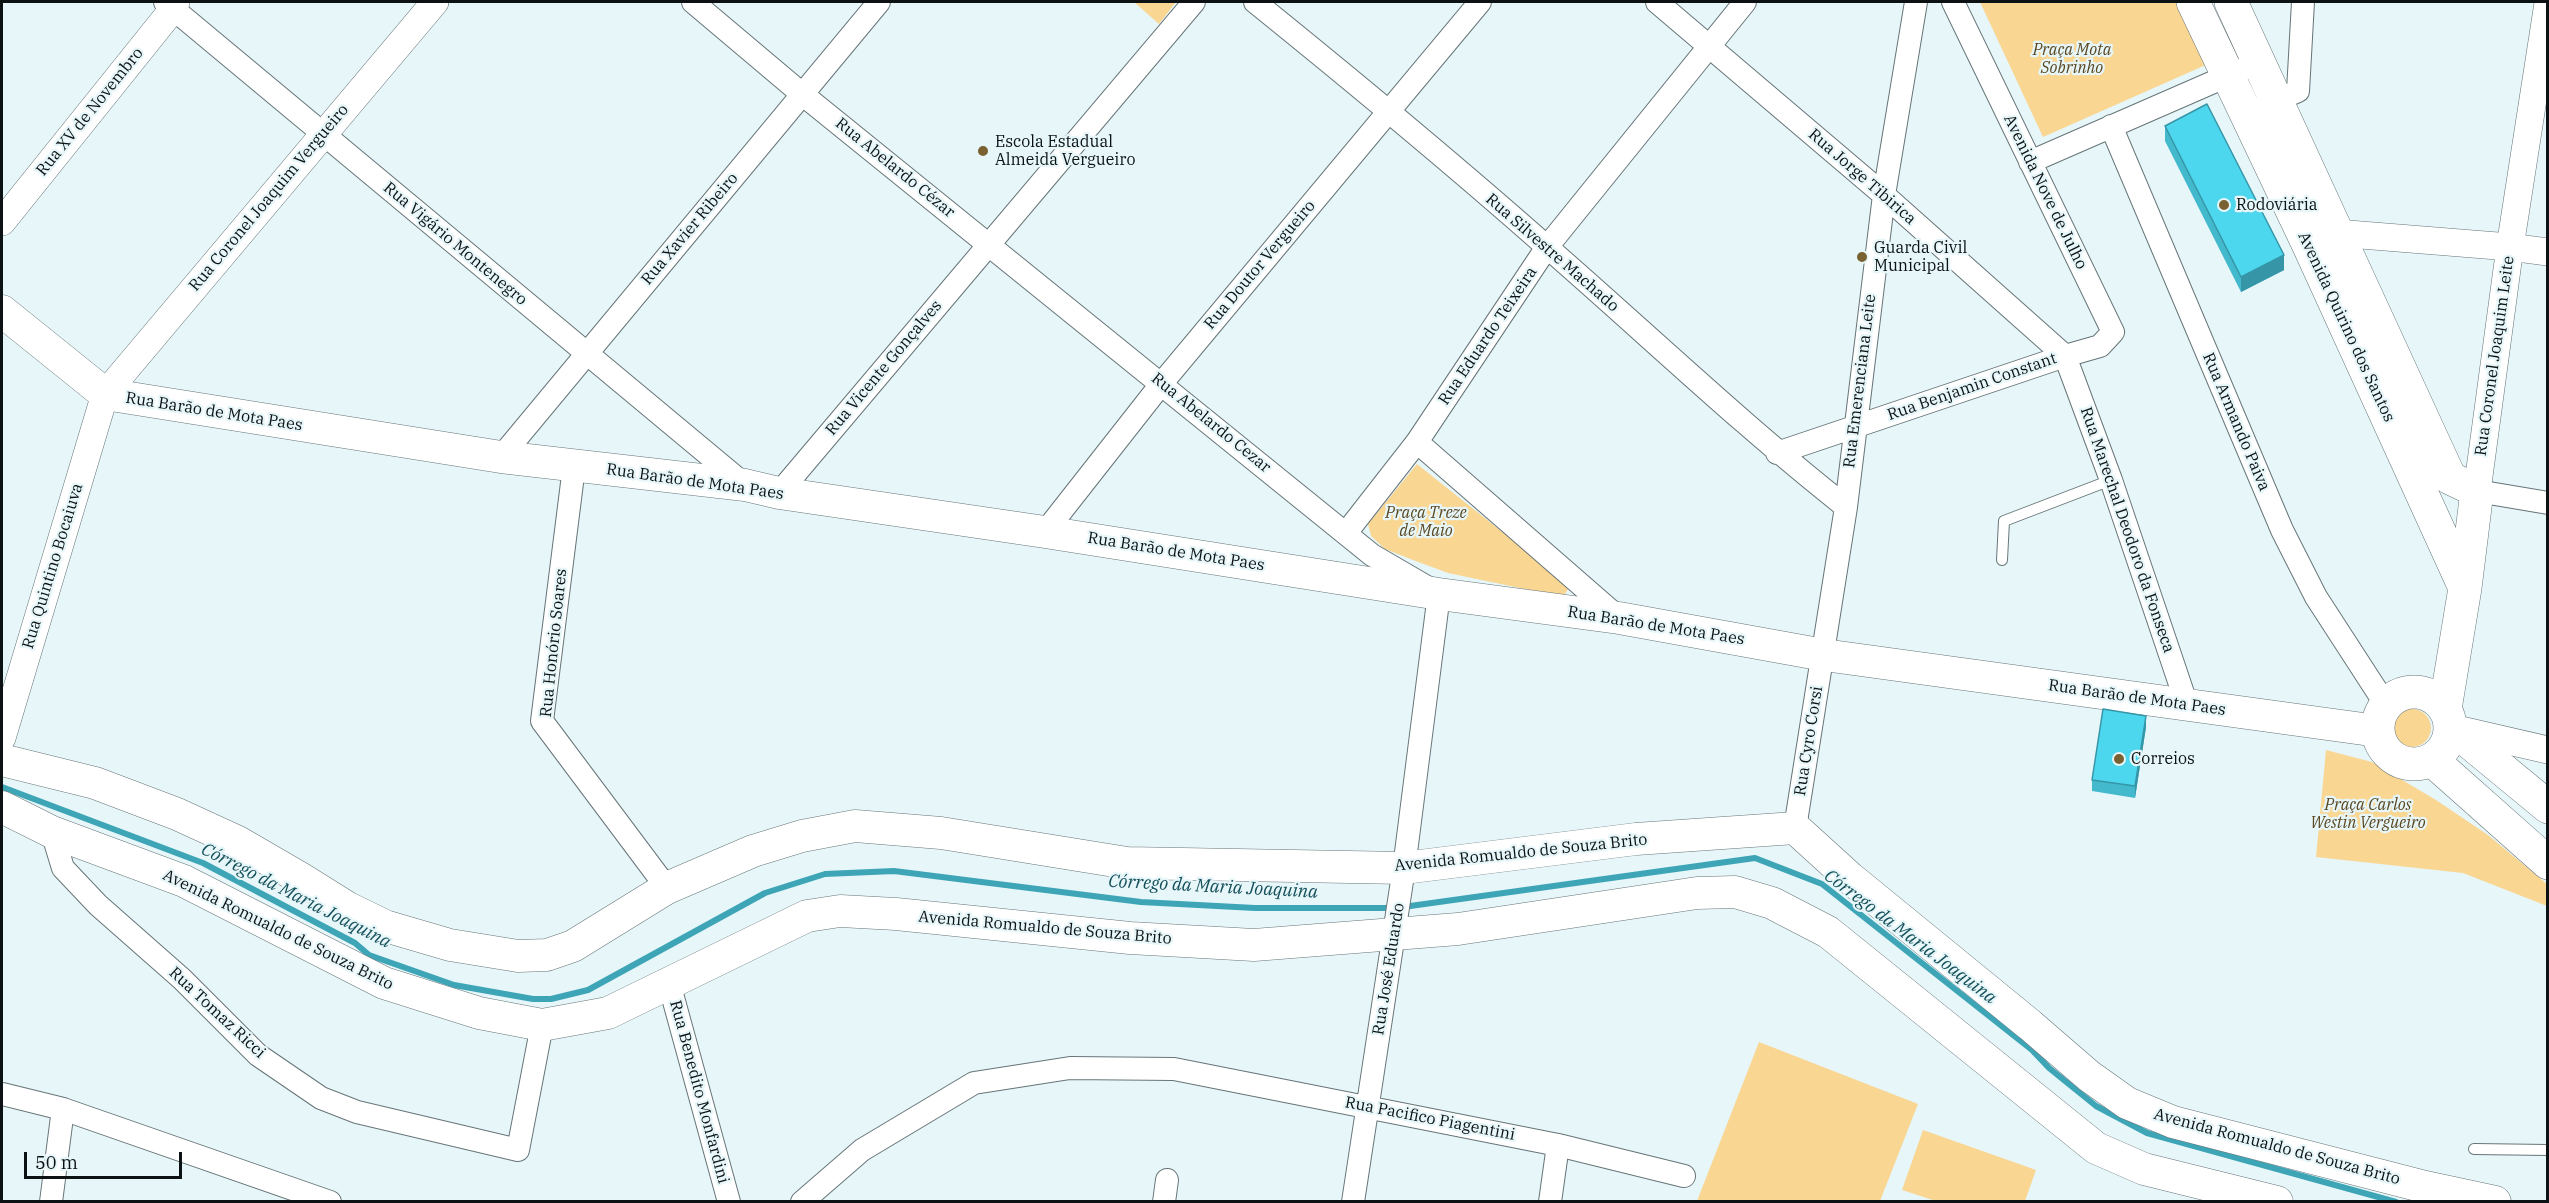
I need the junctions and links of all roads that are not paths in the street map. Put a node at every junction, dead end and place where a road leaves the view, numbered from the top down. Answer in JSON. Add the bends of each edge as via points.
{"nodes":[{"id":1,"x":435,"y":2,"type":"edge"},
{"id":2,"x":693,"y":2,"type":"edge"},
{"id":3,"x":879,"y":2,"type":"edge"},
{"id":4,"x":1194,"y":2,"type":"edge"},
{"id":5,"x":1256,"y":2,"type":"edge"},
{"id":6,"x":1480,"y":2,"type":"edge"},
{"id":7,"x":1657,"y":2,"type":"edge"},
{"id":8,"x":1745,"y":2,"type":"edge"},
{"id":9,"x":1916,"y":2,"type":"edge"},
{"id":10,"x":1953,"y":2,"type":"edge"},
{"id":11,"x":2193,"y":2,"type":"edge"},
{"id":12,"x":2231,"y":2,"type":"edge"},
{"id":13,"x":2303,"y":2,"type":"edge"},
{"id":14,"x":168,"y":3,"type":"edge"},
{"id":15,"x":2547,"y":3,"type":"edge"},
{"id":16,"x":1710,"y":47,"type":"junction"},
{"id":17,"x":2258,"y":63,"type":"junction"},
{"id":18,"x":2228,"y":75,"type":"junction"},
{"id":19,"x":802,"y":93,"type":"junction"},
{"id":20,"x":2276,"y":101,"type":"junction"},
{"id":21,"x":1389,"y":111,"type":"junction"},
{"id":22,"x":2247,"y":114,"type":"junction"},
{"id":23,"x":2111,"y":126,"type":"junction"},
{"id":24,"x":323,"y":133,"type":"junction"},
{"id":25,"x":2030,"y":162,"type":"junction"},
{"id":26,"x":2,"y":195,"type":"edge"},
{"id":27,"x":1884,"y":195,"type":"junction"},
{"id":28,"x":2,"y":222,"type":"edge"},
{"id":29,"x":2322,"y":239,"type":"junction"},
{"id":30,"x":988,"y":243,"type":"junction"},
{"id":31,"x":1547,"y":247,"type":"junction"},
{"id":32,"x":2510,"y":247,"type":"junction"},
{"id":33,"x":2547,"y":252,"type":"edge"},
{"id":34,"x":2,"y":311,"type":"edge"},
{"id":35,"x":586,"y":354,"type":"junction"},
{"id":36,"x":2065,"y":356,"type":"junction"},
{"id":37,"x":1161,"y":383,"type":"junction"},
{"id":38,"x":105,"y":394,"type":"junction"},
{"id":39,"x":1854,"y":426,"type":"junction"},
{"id":40,"x":1417,"y":442,"type":"junction"},
{"id":41,"x":1778,"y":453,"type":"junction"},
{"id":42,"x":501,"y":457,"type":"junction"},
{"id":43,"x":574,"y":467,"type":"junction"},
{"id":44,"x":2111,"y":480,"type":"junction"},
{"id":45,"x":745,"y":485,"type":"junction"},
{"id":46,"x":2477,"y":491,"type":"junction"},
{"id":47,"x":779,"y":493,"type":"junction"},
{"id":48,"x":2547,"y":503,"type":"edge"},
{"id":49,"x":1846,"y":507,"type":"junction"},
{"id":50,"x":1045,"y":532,"type":"junction"},
{"id":51,"x":1346,"y":533,"type":"junction"},
{"id":52,"x":2002,"y":560,"type":"dead end"},
{"id":53,"x":2465,"y":588,"type":"junction"},
{"id":54,"x":1439,"y":594,"type":"junction"},
{"id":55,"x":1619,"y":618,"type":"junction"},
{"id":56,"x":1824,"y":655,"type":"junction"},
{"id":57,"x":2187,"y":705,"type":"junction"},
{"id":58,"x":2382,"y":718,"type":"junction"},
{"id":59,"x":2448,"y":718,"type":"junction"},
{"id":60,"x":2,"y":738,"type":"edge"},
{"id":61,"x":2547,"y":750,"type":"edge"},
{"id":62,"x":2,"y":760,"type":"edge"},
{"id":63,"x":2432,"y":760,"type":"junction"},
{"id":64,"x":2,"y":807,"type":"edge"},
{"id":65,"x":2547,"y":807,"type":"edge"},
{"id":66,"x":1795,"y":828,"type":"junction"},
{"id":67,"x":52,"y":832,"type":"junction"},
{"id":68,"x":2547,"y":863,"type":"edge"},
{"id":69,"x":1404,"y":868,"type":"junction"},
{"id":70,"x":667,"y":888,"type":"junction"},
{"id":71,"x":1394,"y":933,"type":"junction"},
{"id":72,"x":669,"y":983,"type":"junction"},
{"id":73,"x":542,"y":1025,"type":"junction"},
{"id":74,"x":2,"y":1094,"type":"edge"},
{"id":75,"x":1368,"y":1106,"type":"junction"},
{"id":76,"x":63,"y":1109,"type":"junction"},
{"id":77,"x":1558,"y":1145,"type":"junction"},
{"id":78,"x":2474,"y":1149,"type":"dead end"},
{"id":79,"x":2547,"y":1150,"type":"edge"},
{"id":80,"x":1684,"y":1176,"type":"dead end"},
{"id":81,"x":51,"y":1202,"type":"edge"},
{"id":82,"x":330,"y":1202,"type":"edge"},
{"id":83,"x":729,"y":1202,"type":"edge"},
{"id":84,"x":802,"y":1202,"type":"edge"},
{"id":85,"x":1353,"y":1202,"type":"edge"},
{"id":86,"x":1550,"y":1202,"type":"edge"},
{"id":87,"x":2277,"y":1202,"type":"edge"},
{"id":88,"x":2494,"y":1202,"type":"edge"}],
"edges":[{"from":1,"to":24,"type":"street","name":"Rua Coronel Joaquim Vergueiro"},
{"from":2,"to":19,"type":"street"},
{"from":3,"to":19,"type":"street","name":"Rua Xavier Ribeiro"},
{"from":4,"to":30,"type":"street","name":"Rua Vicente Gonçalves"},
{"from":5,"to":21,"type":"street","name":"Rua Silvestre Machado"},
{"from":6,"to":21,"type":"street","name":"Rua Doutor Vergueiro"},
{"from":7,"to":16,"type":"street","name":"Rua Jorge Tibirica"},
{"from":8,"to":16,"type":"street","name":"Rua Eduardo Teixeira"},
{"from":9,"to":27,"type":"street","name":"Rua Emerenciana Leite"},
{"from":10,"to":25,"type":"street","name":"Avenida Nove de Julho"},
{"from":11,"to":18,"type":"main road","name":"Avenida Quirino dos Santos"},
{"from":12,"to":17,"type":"main road","name":"Avenida Quirino dos Santos"},
{"from":13,"to":20,"type":"street","via":[[2298,91]]},
{"from":14,"to":24,"type":"street","name":"Rua Vigário Montenegro"},
{"from":14,"to":26,"type":"street","name":"Rua XV de Novembro"},
{"from":14,"to":28,"type":"street","name":"Rua XV de Novembro"},
{"from":15,"to":32,"type":"street","name":"Rua Coronel Joaquim Leite"},
{"from":16,"to":27,"type":"street","name":"Rua Jorge Tibirica"},
{"from":16,"to":31,"type":"street","name":"Rua Eduardo Teixeira"},
{"from":17,"to":18,"type":"street"},
{"from":17,"to":20,"type":"main road","name":"Avenida Quirino dos Santos"},
{"from":18,"to":22,"type":"main road","name":"Avenida Quirino dos Santos"},
{"from":18,"to":23,"type":"street"},
{"from":19,"to":30,"type":"street","name":"Rua Abelardo Cézar"},
{"from":19,"to":35,"type":"street","name":"Rua Xavier Ribeiro"},
{"from":20,"to":22,"type":"street"},
{"from":20,"to":29,"type":"main road","name":"Avenida Quirino dos Santos"},
{"from":21,"to":31,"type":"street","name":"Rua Silvestre Machado"},
{"from":21,"to":37,"type":"street","name":"Rua Doutor Vergueiro"},
{"from":22,"to":29,"type":"main road","name":"Avenida Quirino dos Santos"},
{"from":23,"to":25,"type":"street"},
{"from":23,"to":58,"type":"street","name":"Rua Armando Paiva","via":[[2282,530]]},
{"from":24,"to":35,"type":"street","name":"Rua Vigário Montenegro"},
{"from":24,"to":38,"type":"street","name":"Rua Coronel Joaquim Vergueiro"},
{"from":25,"to":36,"type":"street","name":"Avenida Nove de Julho","via":[[2113,332],[2100,346]]},
{"from":27,"to":36,"type":"street","name":"Rua Jorge Tibirica"},
{"from":27,"to":39,"type":"street","name":"Rua Emerenciana Leite"},
{"from":29,"to":32,"type":"street"},
{"from":29,"to":46,"type":"main road","name":"Avenida Quirino dos Santos","via":[[2450,478]]},
{"from":29,"to":53,"type":"main road","name":"Avenida Quirino dos Santos"},
{"from":30,"to":37,"type":"street","name":"Rua Abelardo Cezar"},
{"from":30,"to":47,"type":"street","name":"Rua Vicente Gonçalves"},
{"from":31,"to":40,"type":"street","name":"Rua Eduardo Teixeira"},
{"from":31,"to":41,"type":"street","name":"Rua Silvestre Machado"},
{"from":32,"to":33,"type":"street"},
{"from":32,"to":46,"type":"street","name":"Rua Coronel Joaquim Leite"},
{"from":34,"to":38,"type":"main road","name":"Rua Barão de Mota Paes"},
{"from":35,"to":42,"type":"street","name":"Rua Xavier Ribeiro"},
{"from":35,"to":45,"type":"street","name":"Rua Vigário Montenegro"},
{"from":36,"to":39,"type":"street","name":"Rua Benjamin Constant"},
{"from":36,"to":44,"type":"street","name":"Rua Marechal Deodoro da Fonseca"},
{"from":37,"to":50,"type":"street","name":"Rua Doutor Vergueiro"},
{"from":37,"to":51,"type":"street","name":"Rua Abelardo Cezar"},
{"from":38,"to":42,"type":"main road","name":"Rua Barão de Mota Paes"},
{"from":38,"to":60,"type":"street","name":"Rua Quintino Bocaiuva"},
{"from":39,"to":41,"type":"street","name":"Rua Benjamin Constant"},
{"from":39,"to":49,"type":"street","name":"Rua Emerenciana Leite"},
{"from":40,"to":51,"type":"street","name":"Rua Eduardo Teixeira"},
{"from":40,"to":55,"type":"street"},
{"from":41,"to":49,"type":"street","name":"Rua Silvestre Machado"},
{"from":42,"to":43,"type":"main road","name":"Rua Barão de Mota Paes"},
{"from":43,"to":45,"type":"main road","name":"Rua Barão de Mota Paes"},
{"from":43,"to":70,"type":"street","name":"Rua Honório Soares","via":[[542,721]]},
{"from":44,"to":52,"type":"lane","via":[[2004,520]]},
{"from":44,"to":57,"type":"street","name":"Rua Marechal Deodoro da Fonseca"},
{"from":45,"to":47,"type":"main road","name":"Rua Barão de Mota Paes"},
{"from":46,"to":48,"type":"street"},
{"from":46,"to":53,"type":"main road","name":"Rua Coronel Joaquim Leite"},
{"from":47,"to":50,"type":"main road","name":"Rua Barão de Mota Paes"},
{"from":49,"to":56,"type":"street","name":"Rua Emerenciana Leite"},
{"from":50,"to":54,"type":"main road","name":"Rua Barão de Mota Paes"},
{"from":51,"to":54,"type":"street","name":"Rua Abelardo Cezar","via":[[1372,555]]},
{"from":53,"to":59,"type":"main road","name":"Rua Coronel Joaquim Leite"},
{"from":54,"to":55,"type":"main road","name":"Rua Barão de Mota Paes"},
{"from":54,"to":69,"type":"street","name":"Rua José Eduardo"},
{"from":55,"to":56,"type":"main road","name":"Rua Barão de Mota Paes"},
{"from":56,"to":57,"type":"main road","name":"Rua Barão de Mota Paes"},
{"from":56,"to":66,"type":"street","name":"Rua Cyro Corsi"},
{"from":57,"to":58,"type":"main road","name":"Rua Barão de Mota Paes"},
{"from":58,"to":59,"type":"main road","via":[[2405,692],[2417,691],[2438,700]]},
{"from":58,"to":63,"type":"main road","via":[[2381,743],[2388,753],[2409,764]]},
{"from":59,"to":61,"type":"street"},
{"from":59,"to":63,"type":"main road","via":[[2446,746]]},
{"from":59,"to":65,"type":"main road"},
{"from":62,"to":70,"type":"main road","name":"Avenida Romualdo de Souza Brito","via":[[95,783],[177,814],[238,842],[385,926],[478,951],[547,955],[573,946]]},
{"from":63,"to":68,"type":"main road"},
{"from":64,"to":67,"type":"main road","name":"Avenida Romualdo de Souza Brito"},
{"from":66,"to":69,"type":"main road","name":"Avenida Romualdo de Souza Brito","via":[[1636,839]]},
{"from":66,"to":88,"type":"main road","name":"Avenida Romualdo de Souza Brito","via":[[2089,1076],[2127,1103],[2173,1122]]},
{"from":67,"to":73,"type":"main road","name":"Avenida Romualdo de Souza Brito","via":[[184,881],[384,983],[479,1013]]},
{"from":67,"to":73,"type":"street","name":"Rua Tomaz Ricci","via":[[63,868],[98,905],[182,979],[258,1055],[321,1098],[357,1112],[518,1150]]},
{"from":69,"to":70,"type":"main road","name":"Avenida Romualdo de Souza Brito","via":[[1127,863],[941,833],[855,826],[753,851]]},
{"from":69,"to":71,"type":"street","name":"Rua José Eduardo"},
{"from":71,"to":72,"type":"main road","name":"Avenida Romualdo de Souza Brito","via":[[1254,945],[1130,938],[840,911],[807,916]]},
{"from":71,"to":75,"type":"street","name":"Rua José Eduardo"},
{"from":71,"to":87,"type":"main road","name":"Avenida Romualdo de Souza Brito","via":[[1458,930],[1697,893],[1735,892],[1772,903],[1828,932],[2096,1148],[2144,1169]]},
{"from":72,"to":73,"type":"main road","name":"Avenida Romualdo de Souza Brito","via":[[608,1013]]},
{"from":72,"to":83,"type":"street","name":"Rua Benedito Monfardini"},
{"from":74,"to":76,"type":"street"},
{"from":75,"to":77,"type":"street","name":"Rua Pacifico Piagentini"},
{"from":75,"to":84,"type":"street","name":"Rua Pacifico Piagentini","via":[[1174,1069],[1070,1068],[974,1083],[862,1150]]},
{"from":75,"to":85,"type":"street","name":"Rua José Eduardo"},
{"from":76,"to":81,"type":"street"},
{"from":76,"to":82,"type":"street"},
{"from":77,"to":80,"type":"street","name":"Rua Pacifico Piagentini"},
{"from":77,"to":86,"type":"street"},
{"from":78,"to":79,"type":"lane"}]}
